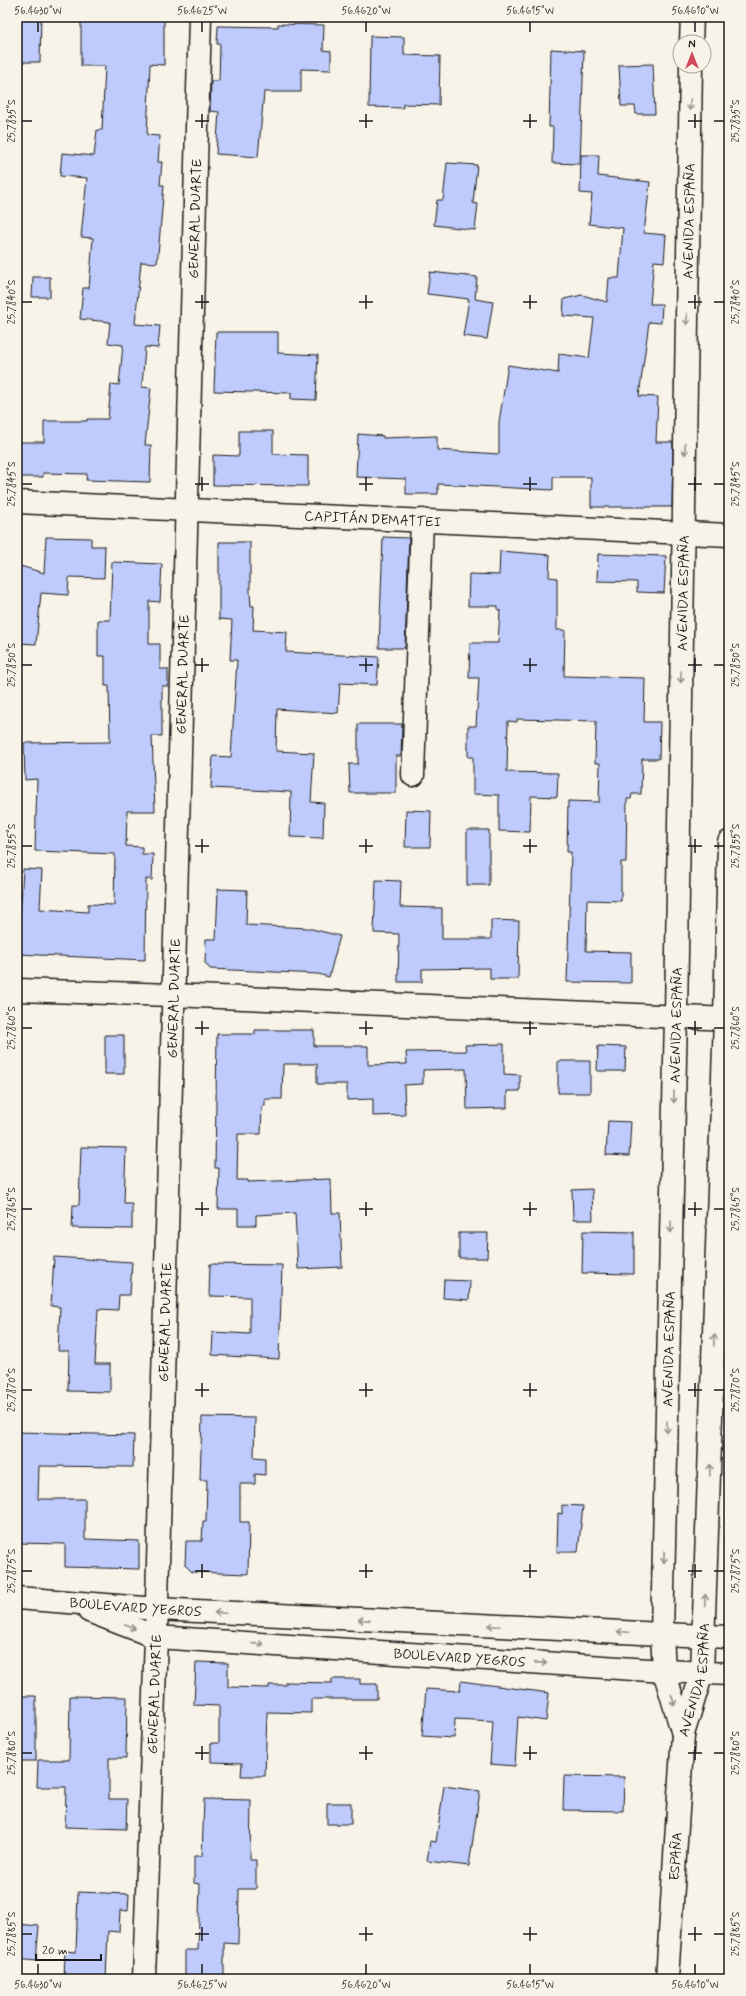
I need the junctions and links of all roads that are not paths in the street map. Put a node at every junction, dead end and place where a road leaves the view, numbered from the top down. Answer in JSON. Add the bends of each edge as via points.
{"nodes":[{"id":1,"x":200,"y":17,"type":"edge"},
{"id":2,"x":692,"y":17,"type":"edge"},
{"id":3,"x":691,"y":34,"type":"edge"},
{"id":4,"x":691,"y":74,"type":"edge"},
{"id":5,"x":17,"y":502,"type":"edge"},
{"id":6,"x":186,"y":508,"type":"junction"},
{"id":7,"x":422,"y":520,"type":"junction"},
{"id":8,"x":683,"y":533,"type":"junction"},
{"id":9,"x":729,"y":535,"type":"edge"},
{"id":10,"x":413,"y":774,"type":"dead end"},
{"id":11,"x":729,"y":842,"type":"edge"},
{"id":12,"x":17,"y":990,"type":"edge"},
{"id":13,"x":172,"y":995,"type":"junction"},
{"id":14,"x":676,"y":1016,"type":"junction"},
{"id":15,"x":727,"y":1019,"type":"edge"},
{"id":16,"x":17,"y":1598,"type":"edge"},
{"id":17,"x":67,"y":1603,"type":"junction"},
{"id":18,"x":157,"y":1609,"type":"junction"},
{"id":19,"x":662,"y":1634,"type":"junction"},
{"id":20,"x":704,"y":1636,"type":"junction"},
{"id":21,"x":156,"y":1637,"type":"junction"},
{"id":22,"x":729,"y":1638,"type":"edge"},
{"id":23,"x":664,"y":1671,"type":"junction"},
{"id":24,"x":702,"y":1673,"type":"junction"},
{"id":25,"x":729,"y":1674,"type":"edge"},
{"id":26,"x":683,"y":1734,"type":"junction"},
{"id":27,"x":144,"y":1979,"type":"edge"},
{"id":28,"x":667,"y":1979,"type":"edge"}],
"edges":[{"from":1,"to":6,"type":"street","name":"GENERAL DUARTE"},
{"from":2,"to":3,"type":"street"},
{"from":4,"to":8,"type":"street","name":"AVENIDA ESPAÑA","one_way":true},
{"from":5,"to":6,"type":"street","name":"CAPITÁN DEMATTEI"},
{"from":6,"to":7,"type":"street","name":"CAPITÁN DEMATTEI"},
{"from":6,"to":13,"type":"street","name":"GENERAL DUARTE"},
{"from":7,"to":8,"type":"street","name":"CAPITÁN DEMATTEI"},
{"from":7,"to":10,"type":"street"},
{"from":8,"to":9,"type":"street","name":"CAPITÁN DEMATTEI"},
{"from":8,"to":14,"type":"street","name":"AVENIDA ESPAÑA","one_way":true},
{"from":11,"to":15,"type":"street","name":"AVENIDA ESPAÑA"},
{"from":12,"to":13,"type":"street"},
{"from":13,"to":14,"type":"street"},
{"from":13,"to":18,"type":"street","name":"GENERAL DUARTE"},
{"from":14,"to":15,"type":"street"},
{"from":14,"to":19,"type":"street","name":"AVENIDA ESPAÑA","one_way":true},
{"from":20,"to":15,"type":"street","name":"AVENIDA ESPAÑA","one_way":true},
{"from":16,"to":17,"type":"street"},
{"from":17,"to":18,"type":"street","name":"BOULEVARD YEGROS"},
{"from":17,"to":21,"type":"street","name":"BOULEVARD YEGROS","one_way":true},
{"from":19,"to":18,"type":"street","name":"BOULEVARD YEGROS","one_way":true},
{"from":18,"to":21,"type":"street","name":"GENERAL DUARTE"},
{"from":19,"to":20,"type":"street","name":"BOULEVARD YEGROS"},
{"from":19,"to":23,"type":"street","name":"AVENIDA ESPAÑA"},
{"from":20,"to":22,"type":"street","name":"BOULEVARD YEGROS"},
{"from":20,"to":24,"type":"street","name":"AVENIDA ESPAÑA"},
{"from":21,"to":23,"type":"street","name":"BOULEVARD YEGROS","one_way":true},
{"from":21,"to":27,"type":"street","name":"GENERAL DUARTE"},
{"from":23,"to":24,"type":"street","name":"BOULEVARD YEGROS"},
{"from":23,"to":26,"type":"street","name":"AVENIDA ESPAÑA","one_way":true},
{"from":24,"to":25,"type":"street","name":"BOULEVARD YEGROS"},
{"from":24,"to":26,"type":"street","name":"AVENIDA ESPAÑA"},
{"from":26,"to":28,"type":"street","name":"ESPAÑA"}]}
